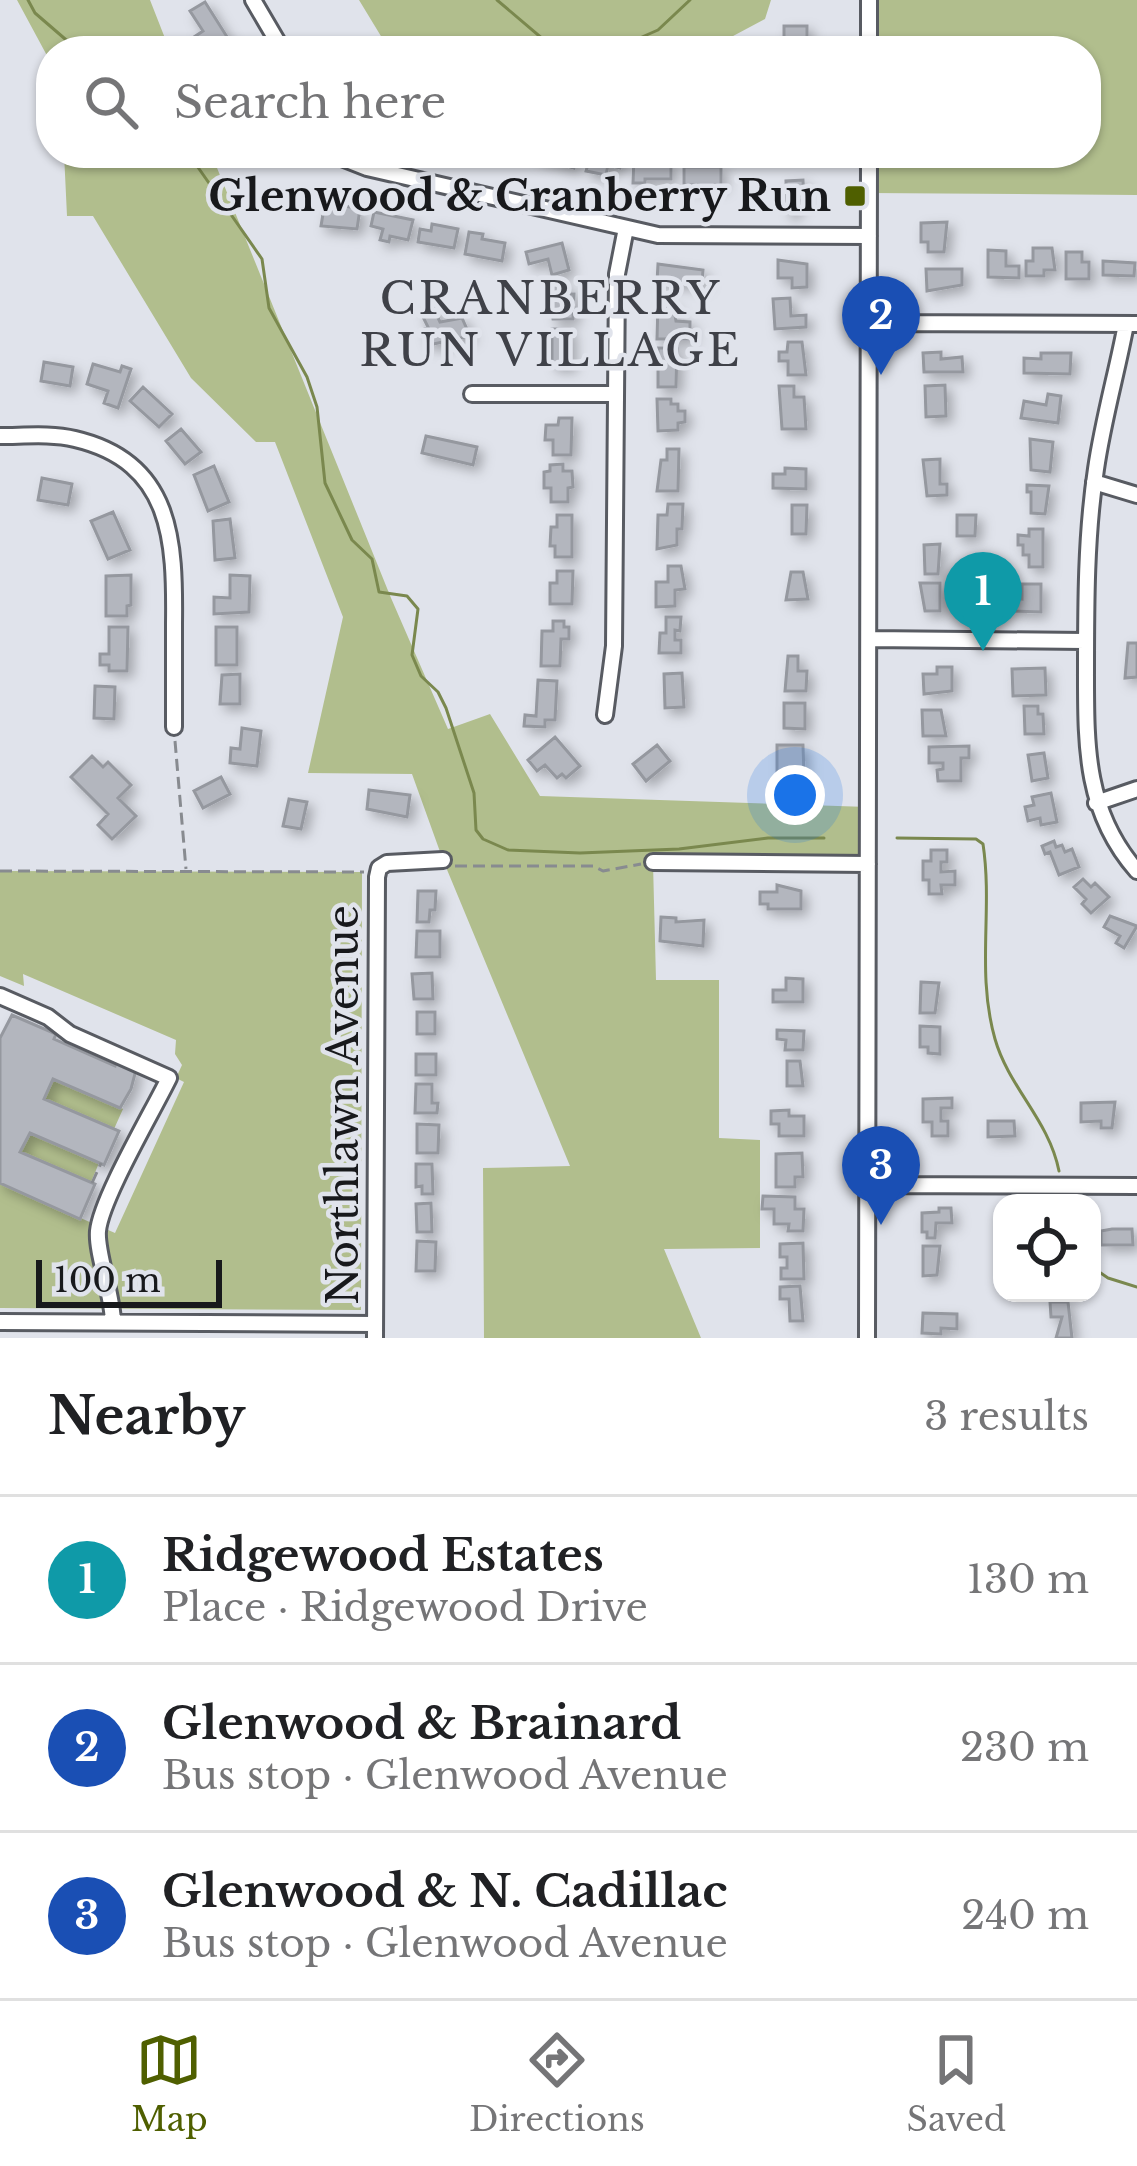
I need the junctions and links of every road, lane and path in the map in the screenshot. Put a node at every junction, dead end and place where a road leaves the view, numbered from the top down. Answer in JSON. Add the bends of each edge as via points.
{"nodes":[{"id":1,"x":253,"y":0,"type":"edge"},
{"id":2,"x":869,"y":0,"type":"edge"},
{"id":3,"x":274,"y":36,"type":"edge"},
{"id":4,"x":869,"y":36,"type":"edge"},
{"id":5,"x":368,"y":168,"type":"edge"},
{"id":6,"x":869,"y":168,"type":"edge"},
{"id":7,"x":626,"y":228,"type":"junction"},
{"id":8,"x":869,"y":236,"type":"junction"},
{"id":9,"x":868,"y":323,"type":"junction"},
{"id":10,"x":1131,"y":324,"type":"edge"},
{"id":11,"x":472,"y":394,"type":"dead end"},
{"id":12,"x":616,"y":394,"type":"junction"},
{"id":13,"x":0,"y":436,"type":"edge"},
{"id":14,"x":1094,"y":482,"type":"junction"},
{"id":15,"x":1137,"y":495,"type":"edge"},
{"id":16,"x":869,"y":639,"type":"junction"},
{"id":17,"x":1085,"y":641,"type":"junction"},
{"id":18,"x":605,"y":715,"type":"dead end"},
{"id":19,"x":174,"y":727,"type":"joint"},
{"id":20,"x":1137,"y":789,"type":"edge"},
{"id":21,"x":1096,"y":803,"type":"junction"},
{"id":22,"x":443,"y":860,"type":"joint"},
{"id":23,"x":653,"y":862,"type":"joint"},
{"id":24,"x":868,"y":864,"type":"junction"},
{"id":25,"x":0,"y":871,"type":"edge"},
{"id":26,"x":1137,"y":871,"type":"edge"},
{"id":27,"x":187,"y":872,"type":"junction"},
{"id":28,"x":378,"y":872,"type":"junction"},
{"id":29,"x":2,"y":1001,"type":"edge"},
{"id":30,"x":100,"y":1163,"type":"dead end"},
{"id":31,"x":92,"y":1183,"type":"dead end"},
{"id":32,"x":868,"y":1185,"type":"junction"},
{"id":33,"x":1137,"y":1186,"type":"edge"},
{"id":34,"x":0,"y":1322,"type":"edge"},
{"id":35,"x":114,"y":1329,"type":"edge"},
{"id":36,"x":261,"y":1331,"type":"edge"},
{"id":37,"x":375,"y":1331,"type":"edge"},
{"id":38,"x":868,"y":1338,"type":"edge"}],
"edges":[{"from":1,"to":3,"type":"street"},
{"from":2,"to":4,"type":"street"},
{"from":5,"to":7,"type":"street"},
{"from":6,"to":8,"type":"street"},
{"from":7,"to":8,"type":"street"},
{"from":7,"to":12,"type":"street","via":[[616,274]]},
{"from":8,"to":9,"type":"street"},
{"from":9,"to":10,"type":"street"},
{"from":9,"to":16,"type":"street"},
{"from":10,"to":14,"type":"street"},
{"from":11,"to":12,"type":"street"},
{"from":12,"to":18,"type":"street","via":[[614,646]]},
{"from":13,"to":19,"type":"street","via":[[92,444],[128,465],[156,497],[174,550]]},
{"from":14,"to":15,"type":"street"},
{"from":14,"to":17,"type":"street"},
{"from":16,"to":17,"type":"street"},
{"from":16,"to":24,"type":"street"},
{"from":17,"to":21,"type":"street"},
{"from":19,"to":27,"type":"path"},
{"from":20,"to":21,"type":"street"},
{"from":21,"to":26,"type":"street"},
{"from":22,"to":23,"type":"path","via":[[603,871]]},
{"from":22,"to":28,"type":"street","via":[[387,863]]},
{"from":23,"to":24,"type":"street"},
{"from":24,"to":32,"type":"street"},
{"from":25,"to":27,"type":"path"},
{"from":27,"to":28,"type":"path"},
{"from":28,"to":37,"type":"street","name":"Northlawn Avenue"},
{"from":29,"to":35,"type":"street","via":[[170,1078],[98,1232]]},
{"from":30,"to":31,"type":"path"},
{"from":32,"to":33,"type":"street"},
{"from":32,"to":38,"type":"street"},
{"from":34,"to":35,"type":"street"},
{"from":35,"to":36,"type":"street"},
{"from":36,"to":37,"type":"street"}]}
